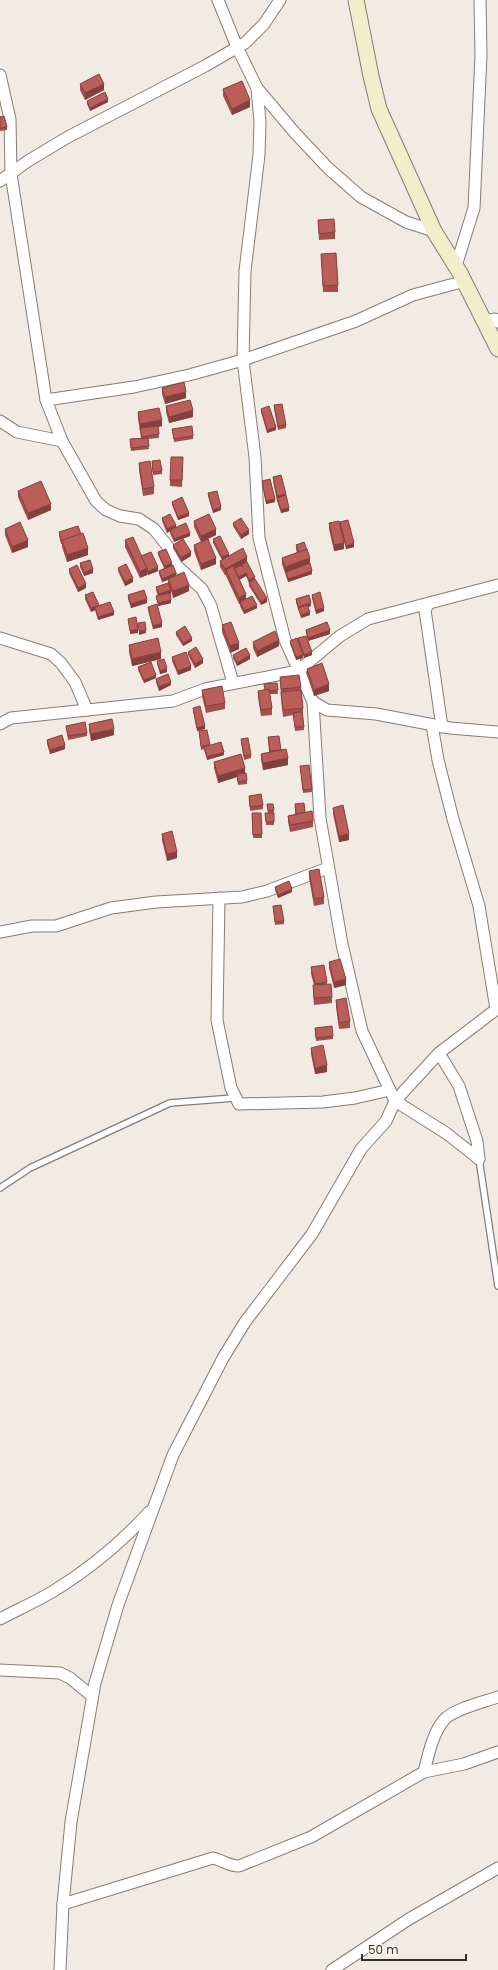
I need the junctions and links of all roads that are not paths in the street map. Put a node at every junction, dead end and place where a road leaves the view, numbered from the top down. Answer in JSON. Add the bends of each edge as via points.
{"nodes":[{"id":1,"x":218,"y":0,"type":"edge"},
{"id":2,"x":280,"y":0,"type":"edge"},
{"id":3,"x":356,"y":0,"type":"edge"},
{"id":4,"x":480,"y":0,"type":"edge"},
{"id":5,"x":237,"y":47,"type":"junction"},
{"id":6,"x":0,"y":75,"type":"edge"},
{"id":7,"x":257,"y":88,"type":"junction"},
{"id":8,"x":11,"y":174,"type":"junction"},
{"id":9,"x":0,"y":181,"type":"edge"},
{"id":10,"x":434,"y":231,"type":"junction"},
{"id":11,"x":456,"y":266,"type":"junction"},
{"id":12,"x":465,"y":281,"type":"junction"},
{"id":13,"x":491,"y":321,"type":"edge"},
{"id":14,"x":498,"y":349,"type":"edge"},
{"id":15,"x":243,"y":360,"type":"junction"},
{"id":16,"x":46,"y":400,"type":"junction"},
{"id":17,"x":0,"y":421,"type":"edge"},
{"id":18,"x":62,"y":441,"type":"junction"},
{"id":19,"x":498,"y":585,"type":"edge"},
{"id":20,"x":429,"y":603,"type":"junction"},
{"id":21,"x":0,"y":638,"type":"edge"},
{"id":22,"x":298,"y":671,"type":"junction"},
{"id":23,"x":233,"y":684,"type":"junction"},
{"id":24,"x":313,"y":702,"type":"junction"},
{"id":25,"x":87,"y":710,"type":"junction"},
{"id":26,"x":0,"y":724,"type":"edge"},
{"id":27,"x":437,"y":726,"type":"junction"},
{"id":28,"x":498,"y":732,"type":"edge"},
{"id":29,"x":328,"y":868,"type":"junction"},
{"id":30,"x":219,"y":898,"type":"junction"},
{"id":31,"x":0,"y":932,"type":"edge"},
{"id":32,"x":497,"y":1009,"type":"edge"},
{"id":33,"x":438,"y":1053,"type":"junction"},
{"id":34,"x":390,"y":1090,"type":"junction"},
{"id":35,"x":234,"y":1098,"type":"junction"},
{"id":36,"x":395,"y":1101,"type":"junction"},
{"id":37,"x":479,"y":1159,"type":"junction"},
{"id":38,"x":0,"y":1188,"type":"edge"},
{"id":39,"x":498,"y":1286,"type":"edge"},
{"id":40,"x":154,"y":1507,"type":"junction"},
{"id":41,"x":0,"y":1619,"type":"edge"},
{"id":42,"x":0,"y":1670,"type":"edge"},
{"id":43,"x":92,"y":1696,"type":"junction"},
{"id":44,"x":498,"y":1697,"type":"edge"},
{"id":45,"x":498,"y":1752,"type":"edge"},
{"id":46,"x":424,"y":1772,"type":"junction"},
{"id":47,"x":498,"y":1868,"type":"edge"},
{"id":48,"x":63,"y":1904,"type":"junction"},
{"id":49,"x":60,"y":1970,"type":"edge"},
{"id":50,"x":332,"y":1970,"type":"edge"}],
"edges":[{"from":1,"to":5,"type":"street"},
{"from":2,"to":5,"type":"street","via":[[264,24]]},
{"from":3,"to":10,"type":"street","via":[[379,109]]},
{"from":4,"to":11,"type":"street","via":[[482,56],[474,208]]},
{"from":5,"to":7,"type":"street"},
{"from":5,"to":8,"type":"street","via":[[74,133]]},
{"from":6,"to":8,"type":"street","via":[[10,119]]},
{"from":7,"to":10,"type":"street","via":[[328,168],[361,197],[406,222]]},
{"from":7,"to":15,"type":"street","via":[[259,155],[245,271]]},
{"from":8,"to":9,"type":"street"},
{"from":8,"to":16,"type":"street"},
{"from":10,"to":11,"type":"street"},
{"from":11,"to":12,"type":"street"},
{"from":12,"to":13,"type":"street"},
{"from":12,"to":15,"type":"street","via":[[413,294],[356,321]]},
{"from":13,"to":14,"type":"street"},
{"from":15,"to":16,"type":"street","via":[[140,385]]},
{"from":15,"to":22,"type":"street","via":[[255,457],[259,538],[284,640]]},
{"from":16,"to":18,"type":"street"},
{"from":17,"to":18,"type":"street","via":[[17,432]]},
{"from":18,"to":23,"type":"street","via":[[96,501],[106,510],[120,516],[139,519],[154,529],[169,548],[177,566],[202,589],[211,606]]},
{"from":19,"to":20,"type":"street"},
{"from":20,"to":22,"type":"street","via":[[368,620],[340,636]]},
{"from":20,"to":27,"type":"street","via":[[425,610]]},
{"from":21,"to":25,"type":"street","via":[[51,654],[62,663],[75,682]]},
{"from":22,"to":23,"type":"street"},
{"from":22,"to":24,"type":"street"},
{"from":23,"to":25,"type":"street","via":[[205,689],[173,701]]},
{"from":24,"to":27,"type":"street","via":[[327,710],[376,714]]},
{"from":24,"to":29,"type":"street","via":[[320,818]]},
{"from":25,"to":26,"type":"street","via":[[11,718]]},
{"from":27,"to":28,"type":"street"},
{"from":27,"to":32,"type":"street","via":[[438,760],[479,906]]},
{"from":29,"to":30,"type":"street","via":[[267,891],[242,897]]},
{"from":29,"to":34,"type":"street","via":[[362,1031]]},
{"from":30,"to":31,"type":"street","via":[[111,908],[56,926],[32,926]]},
{"from":30,"to":35,"type":"street","via":[[217,1020]]},
{"from":32,"to":33,"type":"street"},
{"from":33,"to":36,"type":"street"},
{"from":33,"to":37,"type":"street","via":[[459,1086],[477,1141]]},
{"from":34,"to":35,"type":"street","via":[[323,1102],[246,1105],[239,1104]]},
{"from":34,"to":36,"type":"street"},
{"from":35,"to":38,"type":"lane","via":[[170,1103],[30,1168]]},
{"from":36,"to":37,"type":"street","via":[[446,1133]]},
{"from":36,"to":40,"type":"street","via":[[386,1121],[361,1149],[312,1234],[245,1322],[223,1358],[174,1455]]},
{"from":37,"to":39,"type":"lane"},
{"from":40,"to":41,"type":"street","via":[[127,1536],[52,1592]]},
{"from":40,"to":43,"type":"street","via":[[118,1605]]},
{"from":42,"to":43,"type":"street","via":[[60,1673]]},
{"from":43,"to":48,"type":"street","via":[[71,1822]]},
{"from":44,"to":46,"type":"street","via":[[458,1711],[444,1719],[430,1746]]},
{"from":45,"to":46,"type":"street","via":[[464,1764]]},
{"from":46,"to":48,"type":"street","via":[[311,1837],[239,1866],[232,1866],[213,1858]]},
{"from":47,"to":50,"type":"street","via":[[409,1919]]},
{"from":48,"to":49,"type":"street"}]}
